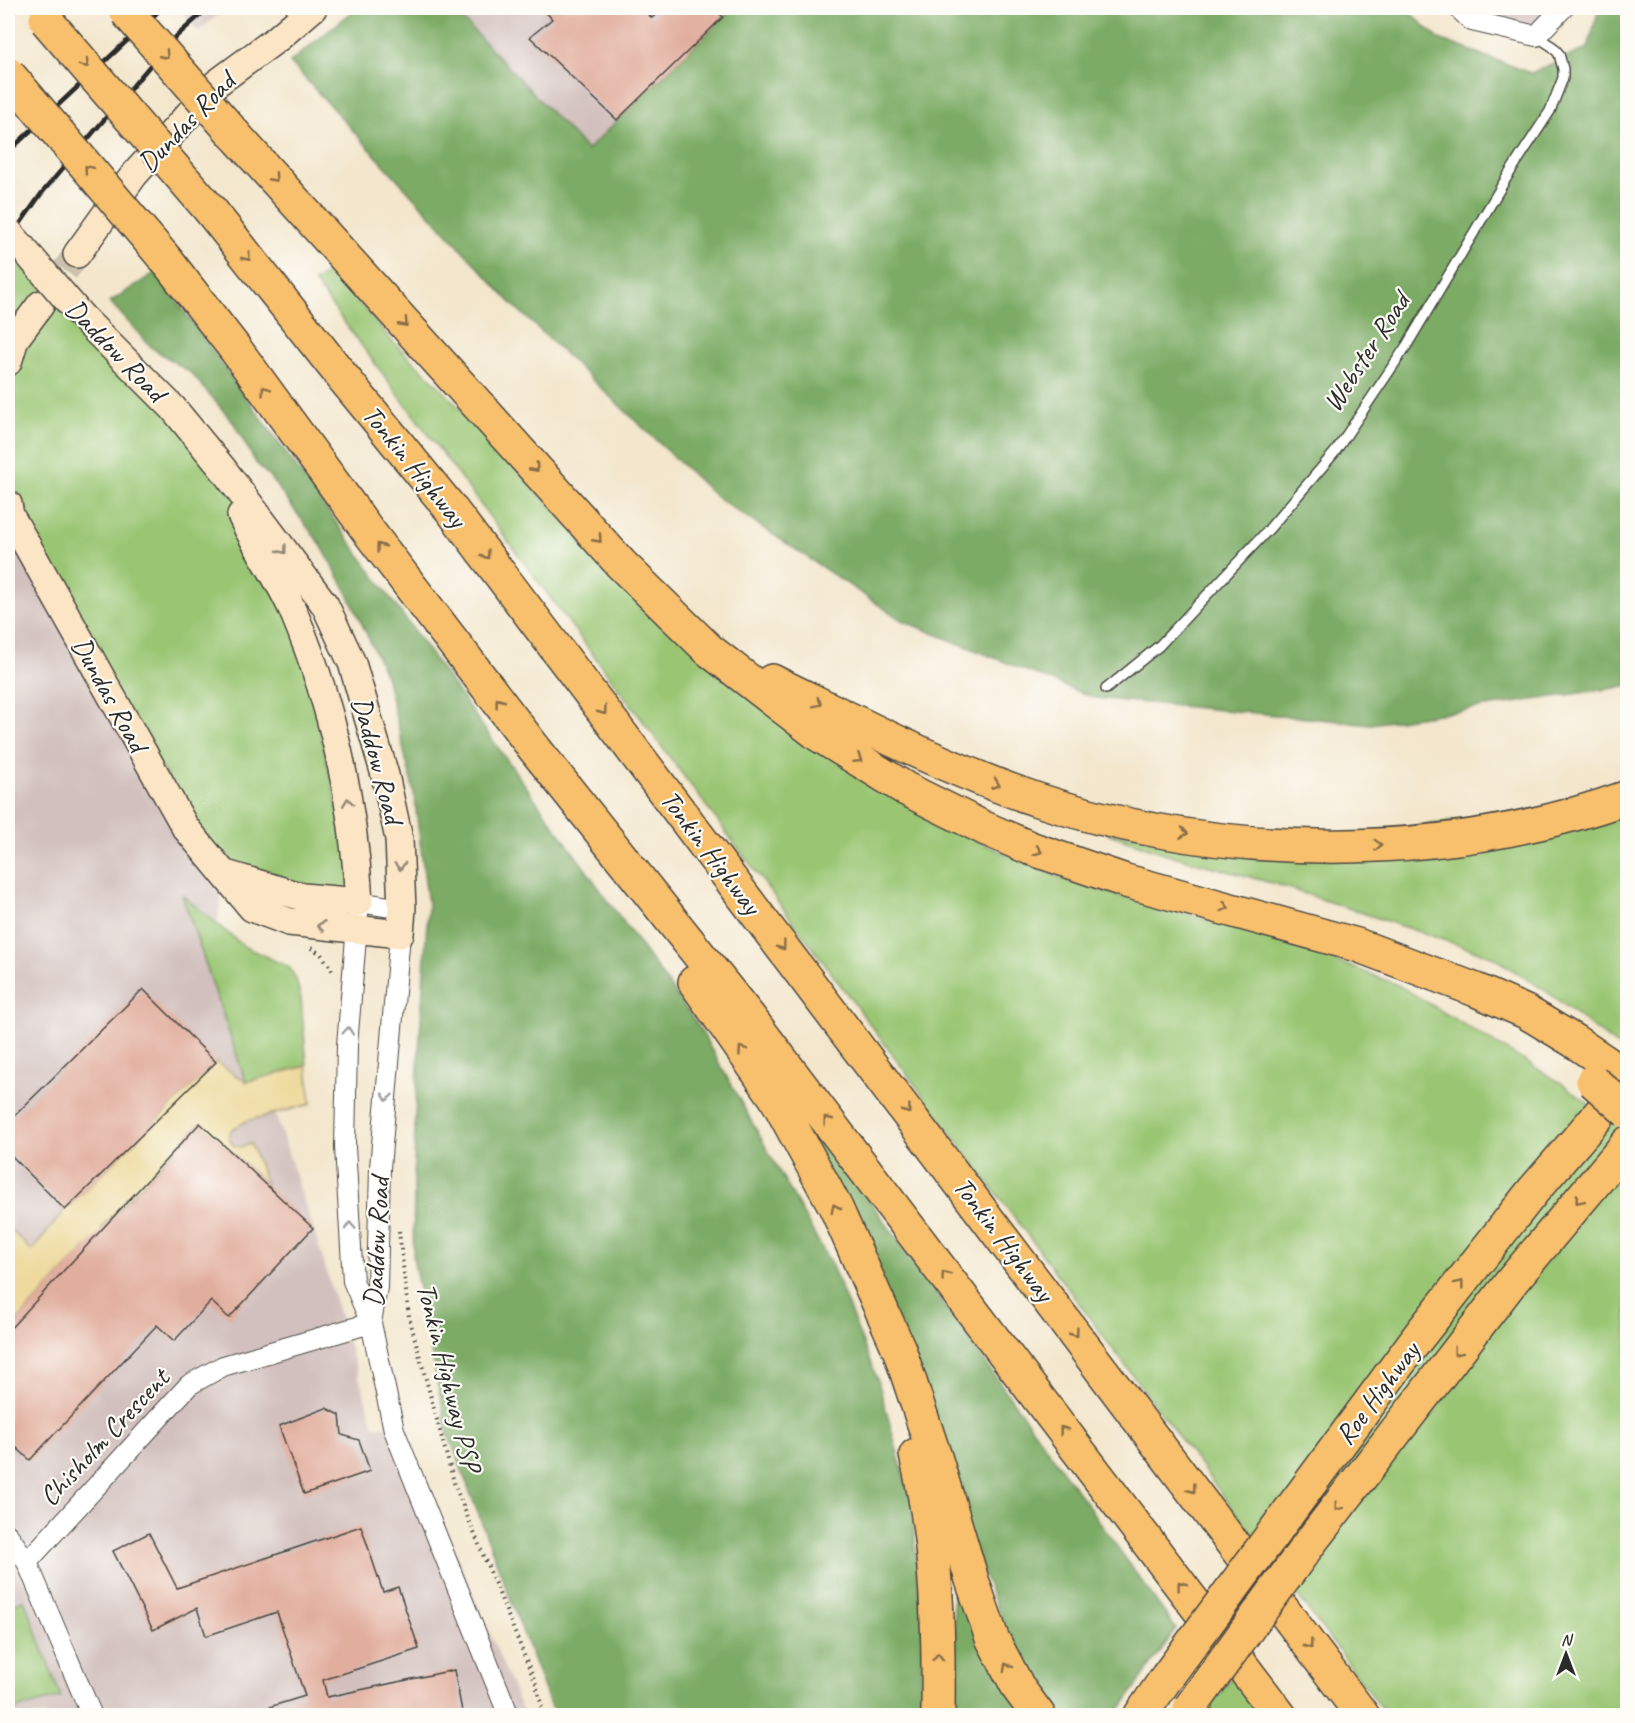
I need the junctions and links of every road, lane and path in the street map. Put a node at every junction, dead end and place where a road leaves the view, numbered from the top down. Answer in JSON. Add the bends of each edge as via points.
{"nodes":[{"id":1,"x":313,"y":8,"type":"edge"},
{"id":2,"x":1458,"y":8,"type":"edge"},
{"id":3,"x":1563,"y":8,"type":"edge"},
{"id":4,"x":124,"y":9,"type":"edge"},
{"id":5,"x":40,"y":14,"type":"edge"},
{"id":6,"x":1536,"y":36,"type":"junction"},
{"id":7,"x":8,"y":74,"type":"edge"},
{"id":8,"x":8,"y":231,"type":"edge"},
{"id":9,"x":77,"y":254,"type":"tunnel mouth"},
{"id":10,"x":41,"y":304,"type":"tunnel mouth"},
{"id":11,"x":8,"y":362,"type":"edge"},
{"id":12,"x":223,"y":469,"type":"junction"},
{"id":13,"x":8,"y":504,"type":"edge"},
{"id":14,"x":709,"y":650,"type":"junction"},
{"id":15,"x":1106,"y":689,"type":"dead end"},
{"id":16,"x":534,"y":748,"type":"junction"},
{"id":17,"x":1628,"y":797,"type":"edge"},
{"id":18,"x":226,"y":874,"type":"junction"},
{"id":19,"x":359,"y":902,"type":"junction"},
{"id":20,"x":401,"y":922,"type":"junction"},
{"id":21,"x":356,"y":930,"type":"junction"},
{"id":22,"x":311,"y":948,"type":"dead end"},
{"id":23,"x":334,"y":984,"type":"dead end"},
{"id":24,"x":1609,"y":1075,"type":"edge"},
{"id":25,"x":1628,"y":1112,"type":"edge"},
{"id":26,"x":1628,"y":1143,"type":"edge"},
{"id":27,"x":399,"y":1229,"type":"dead end"},
{"id":28,"x":856,"y":1252,"type":"junction"},
{"id":29,"x":371,"y":1323,"type":"junction"},
{"id":30,"x":8,"y":1535,"type":"edge"},
{"id":31,"x":27,"y":1562,"type":"junction"},
{"id":32,"x":1187,"y":1712,"type":"edge"},
{"id":33,"x":92,"y":1716,"type":"edge"},
{"id":34,"x":509,"y":1716,"type":"edge"},
{"id":35,"x":544,"y":1716,"type":"edge"},
{"id":36,"x":938,"y":1716,"type":"edge"},
{"id":37,"x":1039,"y":1716,"type":"edge"},
{"id":38,"x":1140,"y":1716,"type":"edge"},
{"id":39,"x":1280,"y":1716,"type":"edge"},
{"id":40,"x":1363,"y":1716,"type":"edge"}],
"edges":[{"from":1,"to":9,"type":"main road","name":"Dundas Road","via":[[217,83],[134,175]]},
{"from":2,"to":6,"type":"street","via":[[1472,21]]},
{"from":3,"to":6,"type":"street"},
{"from":4,"to":14,"type":"highway","one_way":true,"bridge":true,"via":[[621,564]]},
{"from":5,"to":40,"type":"highway","name":"Tonkin Highway","one_way":true,"bridge":true,"via":[[211,211],[450,508]]},
{"from":6,"to":15,"type":"lane","name":"Webster Road","via":[[1559,54],[1563,69],[1550,111],[1407,345],[1335,452],[1269,529],[1159,646]]},
{"from":16,"to":7,"type":"highway","one_way":true,"bridge":true,"via":[[167,261]]},
{"from":8,"to":12,"type":"main road","name":"Daddow Road","bridge":true,"via":[[82,317],[172,408]]},
{"from":10,"to":11,"type":"main road","via":[[15,339]]},
{"from":19,"to":12,"type":"main road","name":"Daddow Road","one_way":true,"via":[[347,789],[321,683],[292,608],[252,538]]},
{"from":12,"to":20,"type":"main road","name":"Daddow Road","one_way":true,"via":[[325,605],[352,663],[399,839]]},
{"from":13,"to":18,"type":"main road","name":"Dundas Road","via":[[15,525],[185,828]]},
{"from":14,"to":17,"type":"highway","one_way":true,"via":[[936,761],[1038,800],[1158,830],[1308,846],[1384,845],[1463,838],[1531,825]]},
{"from":14,"to":24,"type":"highway","one_way":true,"via":[[819,735],[906,789],[984,828],[1125,880],[1293,926],[1405,962]]},
{"from":28,"to":16,"type":"highway","one_way":true,"via":[[776,1098]]},
{"from":39,"to":16,"type":"highway","one_way":true,"via":[[748,1016]]},
{"from":18,"to":19,"type":"main road","via":[[303,897]]},
{"from":21,"to":18,"type":"main road","name":"Dundas Road","one_way":true,"via":[[289,922],[252,908]]},
{"from":19,"to":20,"type":"street"},
{"from":19,"to":21,"type":"street","name":"Daddow Road"},
{"from":20,"to":21,"type":"main road","name":"Dundas Road"},
{"from":20,"to":29,"type":"street","name":"Daddow Road","one_way":true,"via":[[380,1168],[377,1287]]},
{"from":29,"to":21,"type":"street","name":"Daddow Road","one_way":true,"via":[[353,1281],[345,1147],[347,1045]]},
{"from":22,"to":23,"type":"path","via":[[321,954],[335,974]]},
{"from":24,"to":25,"type":"highway","bridge":true},
{"from":38,"to":24,"type":"highway","name":"Roe Highway","one_way":true,"bridge":true,"via":[[1419,1336],[1519,1209]]},
{"from":26,"to":32,"type":"highway","name":"Roe Highway","one_way":true,"bridge":true,"via":[[1512,1281],[1309,1544]]},
{"from":27,"to":35,"type":"path","name":"Tonkin Highway PSP","via":[[409,1317],[455,1486],[536,1684]]},
{"from":36,"to":28,"type":"highway","one_way":true,"via":[[939,1625],[919,1466],[892,1360]]},
{"from":37,"to":28,"type":"highway","one_way":true,"via":[[1019,1689],[992,1638],[899,1349]]},
{"from":29,"to":31,"type":"street","name":"Chisholm Crescent","via":[[222,1366],[189,1385]]},
{"from":29,"to":34,"type":"street","via":[[394,1430]]},
{"from":30,"to":31,"type":"street"},
{"from":31,"to":33,"type":"street"}]}
